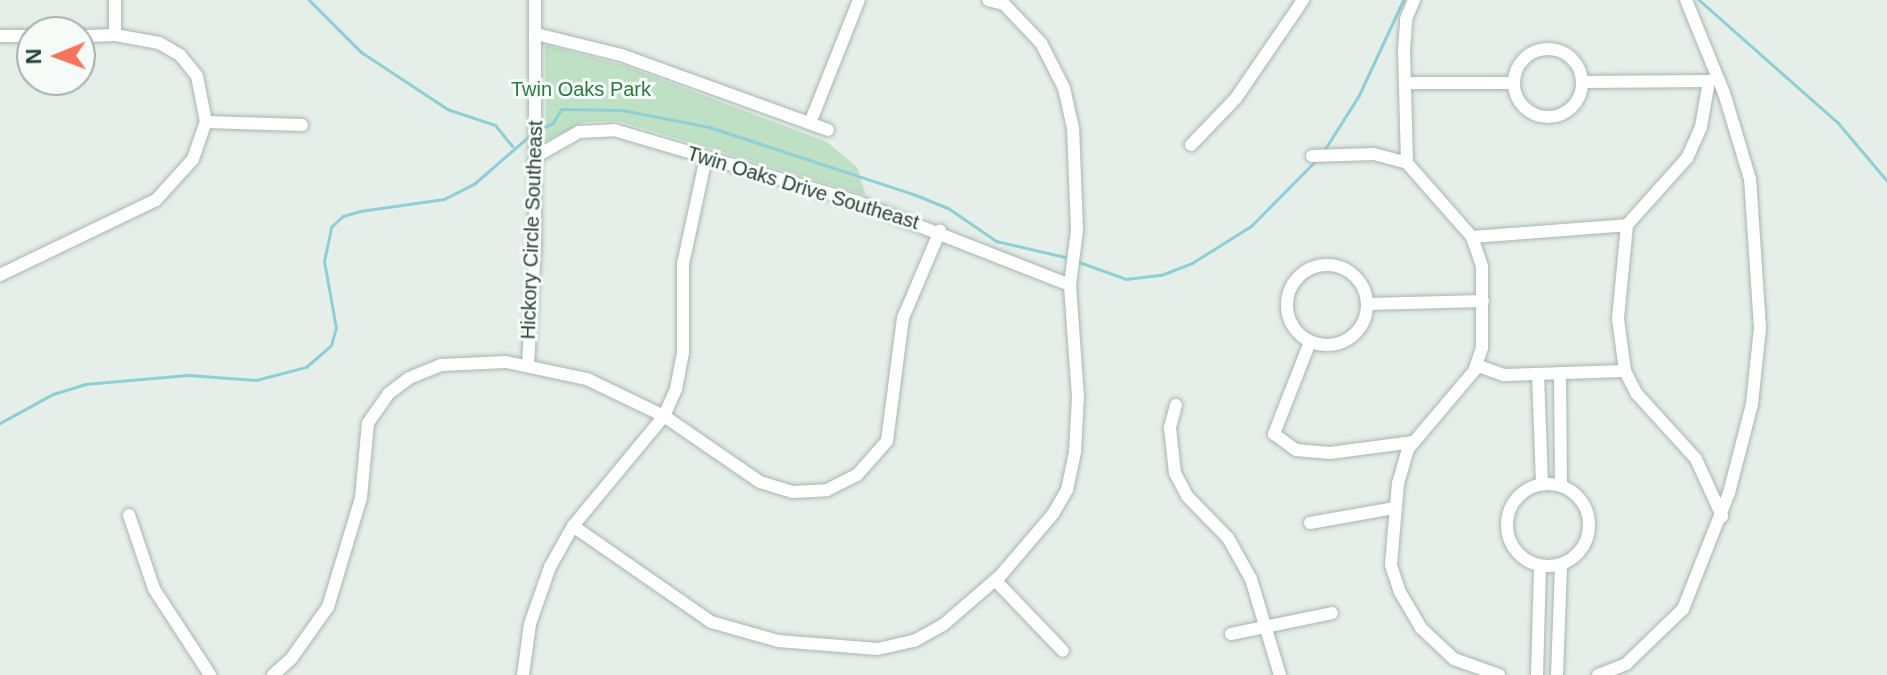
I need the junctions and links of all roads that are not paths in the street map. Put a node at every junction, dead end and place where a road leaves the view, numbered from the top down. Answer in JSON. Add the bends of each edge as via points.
{"nodes":[{"id":1,"x":115,"y":0,"type":"edge"},
{"id":2,"x":535,"y":0,"type":"edge"},
{"id":3,"x":859,"y":0,"type":"edge"},
{"id":4,"x":988,"y":0,"type":"edge"},
{"id":5,"x":1303,"y":0,"type":"edge"},
{"id":6,"x":1414,"y":0,"type":"edge"},
{"id":7,"x":1686,"y":0,"type":"edge"},
{"id":8,"x":1005,"y":2,"type":"edge"},
{"id":9,"x":536,"y":34,"type":"junction"},
{"id":10,"x":115,"y":35,"type":"junction"},
{"id":11,"x":96,"y":36,"type":"edge"},
{"id":12,"x":1713,"y":78,"type":"junction"},
{"id":13,"x":1582,"y":82,"type":"junction"},
{"id":14,"x":1405,"y":83,"type":"junction"},
{"id":15,"x":1514,"y":83,"type":"junction"},
{"id":16,"x":206,"y":122,"type":"junction"},
{"id":17,"x":810,"y":123,"type":"junction"},
{"id":18,"x":302,"y":125,"type":"dead end"},
{"id":19,"x":828,"y":130,"type":"dead end"},
{"id":20,"x":1191,"y":145,"type":"dead end"},
{"id":21,"x":1312,"y":156,"type":"dead end"},
{"id":22,"x":535,"y":157,"type":"junction"},
{"id":23,"x":706,"y":158,"type":"junction"},
{"id":24,"x":1407,"y":163,"type":"junction"},
{"id":25,"x":1627,"y":225,"type":"junction"},
{"id":26,"x":940,"y":231,"type":"junction"},
{"id":27,"x":1472,"y":237,"type":"junction"},
{"id":28,"x":0,"y":275,"type":"edge"},
{"id":29,"x":1070,"y":285,"type":"junction"},
{"id":30,"x":1483,"y":301,"type":"junction"},
{"id":31,"x":1368,"y":304,"type":"junction"},
{"id":32,"x":1310,"y":342,"type":"junction"},
{"id":33,"x":528,"y":364,"type":"junction"},
{"id":34,"x":1476,"y":365,"type":"junction"},
{"id":35,"x":1625,"y":371,"type":"junction"},
{"id":36,"x":1560,"y":373,"type":"junction"},
{"id":37,"x":1538,"y":374,"type":"junction"},
{"id":38,"x":1176,"y":405,"type":"dead end"},
{"id":39,"x":664,"y":416,"type":"junction"},
{"id":40,"x":1413,"y":442,"type":"junction"},
{"id":41,"x":1542,"y":484,"type":"junction"},
{"id":42,"x":1561,"y":486,"type":"junction"},
{"id":43,"x":1394,"y":508,"type":"junction"},
{"id":44,"x":129,"y":515,"type":"dead end"},
{"id":45,"x":1722,"y":516,"type":"junction"},
{"id":46,"x":1310,"y":523,"type":"dead end"},
{"id":47,"x":573,"y":526,"type":"junction"},
{"id":48,"x":1561,"y":565,"type":"junction"},
{"id":49,"x":1540,"y":566,"type":"junction"},
{"id":50,"x":995,"y":580,"type":"junction"},
{"id":51,"x":1332,"y":613,"type":"dead end"},
{"id":52,"x":1264,"y":624,"type":"junction"},
{"id":53,"x":1231,"y":634,"type":"dead end"},
{"id":54,"x":1063,"y":651,"type":"dead end"},
{"id":55,"x":280,"y":674,"type":"edge"},
{"id":56,"x":210,"y":675,"type":"edge"},
{"id":57,"x":523,"y":675,"type":"edge"},
{"id":58,"x":1280,"y":675,"type":"edge"},
{"id":59,"x":1499,"y":675,"type":"edge"},
{"id":60,"x":1537,"y":675,"type":"edge"},
{"id":61,"x":1557,"y":675,"type":"edge"},
{"id":62,"x":1598,"y":675,"type":"edge"}],
"edges":[{"from":1,"to":10,"type":"street"},
{"from":2,"to":9,"type":"street","name":"Hickory Circle Southeast"},
{"from":3,"to":17,"type":"street"},
{"from":4,"to":8,"type":"street"},
{"from":5,"to":20,"type":"street","via":[[1236,98]]},
{"from":6,"to":14,"type":"street","via":[[1406,19]]},
{"from":7,"to":12,"type":"street"},
{"from":8,"to":29,"type":"street","via":[[1050,57],[1069,105],[1077,230]]},
{"from":9,"to":17,"type":"street","via":[[621,55]]},
{"from":9,"to":22,"type":"street","name":"Hickory Circle Southeast"},
{"from":10,"to":11,"type":"street"},
{"from":10,"to":16,"type":"street","via":[[159,43],[180,55],[197,76]]},
{"from":12,"to":13,"type":"street"},
{"from":12,"to":25,"type":"street","via":[[1687,158]]},
{"from":12,"to":45,"type":"street","via":[[1750,179],[1760,328],[1748,430]]},
{"from":13,"to":15,"type":"street","via":[[1573,59],[1551,49],[1525,58]]},
{"from":13,"to":15,"type":"street","via":[[1573,107],[1548,117],[1524,107]]},
{"from":14,"to":15,"type":"street"},
{"from":14,"to":24,"type":"street"},
{"from":16,"to":18,"type":"street"},
{"from":16,"to":28,"type":"street","via":[[193,159],[156,200]]},
{"from":17,"to":19,"type":"street"},
{"from":21,"to":24,"type":"street","via":[[1374,154]]},
{"from":22,"to":23,"type":"street","name":"Twin Oaks Drive Southeast","via":[[579,132],[603,128]]},
{"from":22,"to":33,"type":"street","name":"Hickory Circle Southeast"},
{"from":23,"to":26,"type":"street","name":"Twin Oaks Drive Southeast"},
{"from":23,"to":39,"type":"street","via":[[683,264],[680,374]]},
{"from":24,"to":27,"type":"street"},
{"from":25,"to":27,"type":"street"},
{"from":25,"to":35,"type":"street","via":[[1618,289]]},
{"from":26,"to":29,"type":"street","name":"Twin Oaks Drive Southeast"},
{"from":26,"to":39,"type":"street","via":[[903,318],[887,441],[857,475],[810,493],[776,488],[745,473]]},
{"from":27,"to":30,"type":"street","via":[[1482,266]]},
{"from":29,"to":50,"type":"street","via":[[1078,397],[1067,490],[1053,514]]},
{"from":30,"to":31,"type":"street"},
{"from":30,"to":34,"type":"street"},
{"from":31,"to":32,"type":"street","via":[[1366,318],[1350,340],[1323,346]]},
{"from":31,"to":32,"type":"street","via":[[1358,278],[1347,270],[1335,265],[1310,268],[1287,298],[1291,324]]},
{"from":32,"to":40,"type":"street","via":[[1274,434],[1296,450],[1330,453]]},
{"from":33,"to":39,"type":"street","via":[[587,379]]},
{"from":33,"to":55,"type":"street","via":[[441,365],[388,394],[368,423],[361,498],[343,570],[314,630]]},
{"from":34,"to":37,"type":"street","via":[[1504,375]]},
{"from":34,"to":40,"type":"street"},
{"from":35,"to":36,"type":"street"},
{"from":35,"to":45,"type":"street","via":[[1636,393],[1696,459]]},
{"from":36,"to":37,"type":"street"},
{"from":36,"to":42,"type":"street"},
{"from":37,"to":41,"type":"street"},
{"from":38,"to":52,"type":"street","via":[[1170,428],[1175,473],[1187,496],[1228,538],[1251,579]]},
{"from":39,"to":47,"type":"street"},
{"from":40,"to":43,"type":"street"},
{"from":41,"to":42,"type":"street"},
{"from":41,"to":49,"type":"street","via":[[1515,501],[1508,525],[1514,548]]},
{"from":42,"to":48,"type":"street","via":[[1574,493],[1589,518],[1584,547]]},
{"from":43,"to":46,"type":"street"},
{"from":43,"to":59,"type":"street","via":[[1391,565],[1421,628],[1454,659]]},
{"from":44,"to":56,"type":"street","via":[[154,589]]},
{"from":45,"to":62,"type":"street","via":[[1683,609],[1626,664]]},
{"from":47,"to":50,"type":"street","via":[[711,622],[778,641],[878,649],[914,641],[943,625]]},
{"from":47,"to":57,"type":"street","via":[[537,598]]},
{"from":48,"to":49,"type":"street"},
{"from":48,"to":61,"type":"street"},
{"from":49,"to":60,"type":"street"},
{"from":50,"to":54,"type":"street"},
{"from":51,"to":52,"type":"street"},
{"from":52,"to":53,"type":"street"},
{"from":52,"to":58,"type":"street"}]}
